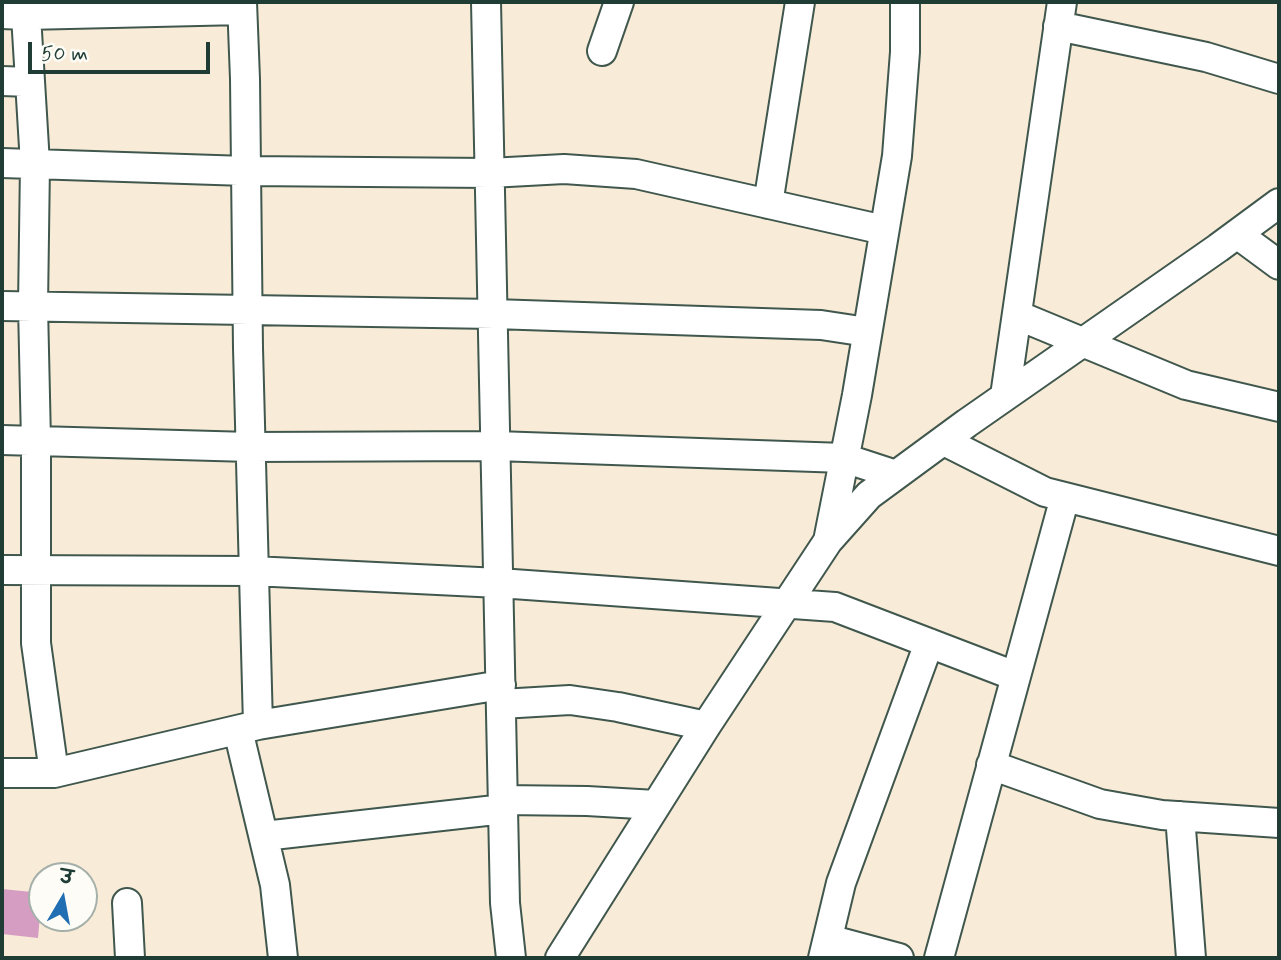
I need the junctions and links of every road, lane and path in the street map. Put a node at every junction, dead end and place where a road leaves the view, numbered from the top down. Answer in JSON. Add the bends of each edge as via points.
{"nodes":[{"id":1,"x":486,"y":2,"type":"edge"},
{"id":2,"x":620,"y":2,"type":"edge"},
{"id":3,"x":800,"y":2,"type":"edge"},
{"id":4,"x":905,"y":2,"type":"edge"},
{"id":5,"x":242,"y":6,"type":"edge"},
{"id":6,"x":1060,"y":14,"type":"edge"},
{"id":7,"x":14,"y":15,"type":"edge"},
{"id":8,"x":602,"y":51,"type":"dead end"},
{"id":9,"x":1279,"y":79,"type":"edge"},
{"id":10,"x":2,"y":81,"type":"edge"},
{"id":11,"x":30,"y":82,"type":"junction"},
{"id":12,"x":2,"y":163,"type":"edge"},
{"id":13,"x":35,"y":164,"type":"junction"},
{"id":14,"x":246,"y":171,"type":"junction"},
{"id":15,"x":490,"y":173,"type":"junction"},
{"id":16,"x":1279,"y":203,"type":"edge"},
{"id":17,"x":768,"y":204,"type":"junction"},
{"id":18,"x":884,"y":230,"type":"junction"},
{"id":19,"x":1237,"y":234,"type":"junction"},
{"id":20,"x":1279,"y":265,"type":"edge"},
{"id":21,"x":2,"y":306,"type":"edge"},
{"id":22,"x":33,"y":306,"type":"junction"},
{"id":23,"x":247,"y":309,"type":"junction"},
{"id":24,"x":494,"y":314,"type":"junction"},
{"id":25,"x":1017,"y":315,"type":"junction"},
{"id":26,"x":867,"y":332,"type":"junction"},
{"id":27,"x":1083,"y":343,"type":"junction"},
{"id":28,"x":1005,"y":396,"type":"junction"},
{"id":29,"x":1279,"y":407,"type":"edge"},
{"id":30,"x":2,"y":440,"type":"edge"},
{"id":31,"x":36,"y":441,"type":"junction"},
{"id":32,"x":944,"y":441,"type":"junction"},
{"id":33,"x":496,"y":446,"type":"junction"},
{"id":34,"x":250,"y":447,"type":"junction"},
{"id":35,"x":844,"y":458,"type":"junction"},
{"id":36,"x":896,"y":475,"type":"junction"},
{"id":37,"x":1065,"y":497,"type":"junction"},
{"id":38,"x":828,"y":541,"type":"junction"},
{"id":39,"x":1279,"y":551,"type":"edge"},
{"id":40,"x":2,"y":570,"type":"edge"},
{"id":41,"x":36,"y":571,"type":"junction"},
{"id":42,"x":253,"y":571,"type":"junction"},
{"id":43,"x":499,"y":583,"type":"junction"},
{"id":44,"x":787,"y":604,"type":"junction"},
{"id":45,"x":929,"y":643,"type":"junction"},
{"id":46,"x":1015,"y":676,"type":"junction"},
{"id":47,"x":501,"y":694,"type":"junction"},
{"id":48,"x":706,"y":726,"type":"junction"},
{"id":49,"x":248,"y":727,"type":"junction"},
{"id":50,"x":991,"y":765,"type":"junction"},
{"id":51,"x":2,"y":773,"type":"edge"},
{"id":52,"x":54,"y":773,"type":"junction"},
{"id":53,"x":503,"y":805,"type":"junction"},
{"id":54,"x":656,"y":805,"type":"junction"},
{"id":55,"x":1180,"y":816,"type":"junction"},
{"id":56,"x":1279,"y":823,"type":"edge"},
{"id":57,"x":264,"y":836,"type":"junction"},
{"id":58,"x":127,"y":903,"type":"dead end"},
{"id":59,"x":825,"y":949,"type":"edge"},
{"id":60,"x":130,"y":958,"type":"edge"},
{"id":61,"x":283,"y":958,"type":"edge"},
{"id":62,"x":511,"y":958,"type":"edge"},
{"id":63,"x":560,"y":958,"type":"edge"},
{"id":64,"x":899,"y":958,"type":"edge"},
{"id":65,"x":939,"y":958,"type":"edge"},
{"id":66,"x":1191,"y":958,"type":"edge"}],
"edges":[{"from":1,"to":15,"type":"street"},
{"from":2,"to":8,"type":"street"},
{"from":3,"to":17,"type":"street"},
{"from":4,"to":18,"type":"street","via":[[897,156]]},
{"from":5,"to":7,"type":"street"},
{"from":5,"to":14,"type":"street"},
{"from":6,"to":9,"type":"street"},
{"from":6,"to":25,"type":"street"},
{"from":7,"to":11,"type":"street"},
{"from":10,"to":11,"type":"street"},
{"from":11,"to":13,"type":"street"},
{"from":12,"to":13,"type":"street"},
{"from":13,"to":14,"type":"street"},
{"from":13,"to":22,"type":"street"},
{"from":14,"to":15,"type":"street"},
{"from":14,"to":23,"type":"street"},
{"from":15,"to":17,"type":"street","via":[[564,169],[636,174]]},
{"from":15,"to":24,"type":"street"},
{"from":16,"to":19,"type":"street"},
{"from":17,"to":18,"type":"street"},
{"from":18,"to":26,"type":"street"},
{"from":19,"to":20,"type":"street"},
{"from":19,"to":27,"type":"street"},
{"from":21,"to":22,"type":"street"},
{"from":22,"to":23,"type":"street"},
{"from":22,"to":31,"type":"street"},
{"from":23,"to":24,"type":"street"},
{"from":23,"to":34,"type":"street"},
{"from":24,"to":26,"type":"street","via":[[821,325]]},
{"from":24,"to":33,"type":"street"},
{"from":25,"to":27,"type":"street"},
{"from":25,"to":28,"type":"street"},
{"from":26,"to":35,"type":"street"},
{"from":27,"to":28,"type":"street"},
{"from":27,"to":29,"type":"street","via":[[1186,385]]},
{"from":28,"to":32,"type":"street"},
{"from":30,"to":31,"type":"street"},
{"from":31,"to":34,"type":"street"},
{"from":31,"to":41,"type":"street"},
{"from":32,"to":36,"type":"street"},
{"from":32,"to":37,"type":"street","via":[[1045,492]]},
{"from":33,"to":34,"type":"street"},
{"from":33,"to":35,"type":"street"},
{"from":33,"to":43,"type":"street"},
{"from":34,"to":42,"type":"street"},
{"from":35,"to":36,"type":"street"},
{"from":35,"to":38,"type":"street"},
{"from":36,"to":38,"type":"street","via":[[869,495]]},
{"from":37,"to":39,"type":"street"},
{"from":37,"to":46,"type":"street"},
{"from":38,"to":44,"type":"street"},
{"from":40,"to":41,"type":"street"},
{"from":41,"to":42,"type":"street"},
{"from":41,"to":52,"type":"street","via":[[36,643]]},
{"from":42,"to":43,"type":"street"},
{"from":42,"to":49,"type":"street"},
{"from":43,"to":44,"type":"street"},
{"from":43,"to":47,"type":"street"},
{"from":44,"to":45,"type":"street","via":[[835,607]]},
{"from":44,"to":48,"type":"street"},
{"from":45,"to":46,"type":"street"},
{"from":45,"to":59,"type":"street","via":[[841,883]]},
{"from":46,"to":50,"type":"street"},
{"from":47,"to":48,"type":"street","via":[[618,707]]},
{"from":47,"to":49,"type":"street"},
{"from":47,"to":53,"type":"street"},
{"from":48,"to":54,"type":"street"},
{"from":49,"to":52,"type":"street"},
{"from":49,"to":57,"type":"street"},
{"from":50,"to":55,"type":"street","via":[[1100,804]]},
{"from":50,"to":65,"type":"street"},
{"from":51,"to":52,"type":"street"},
{"from":53,"to":54,"type":"street","via":[[587,801]]},
{"from":53,"to":57,"type":"street"},
{"from":53,"to":62,"type":"street"},
{"from":54,"to":63,"type":"street"},
{"from":55,"to":56,"type":"street"},
{"from":55,"to":66,"type":"street"},
{"from":57,"to":61,"type":"street"},
{"from":58,"to":60,"type":"street"},
{"from":59,"to":64,"type":"street"}]}
